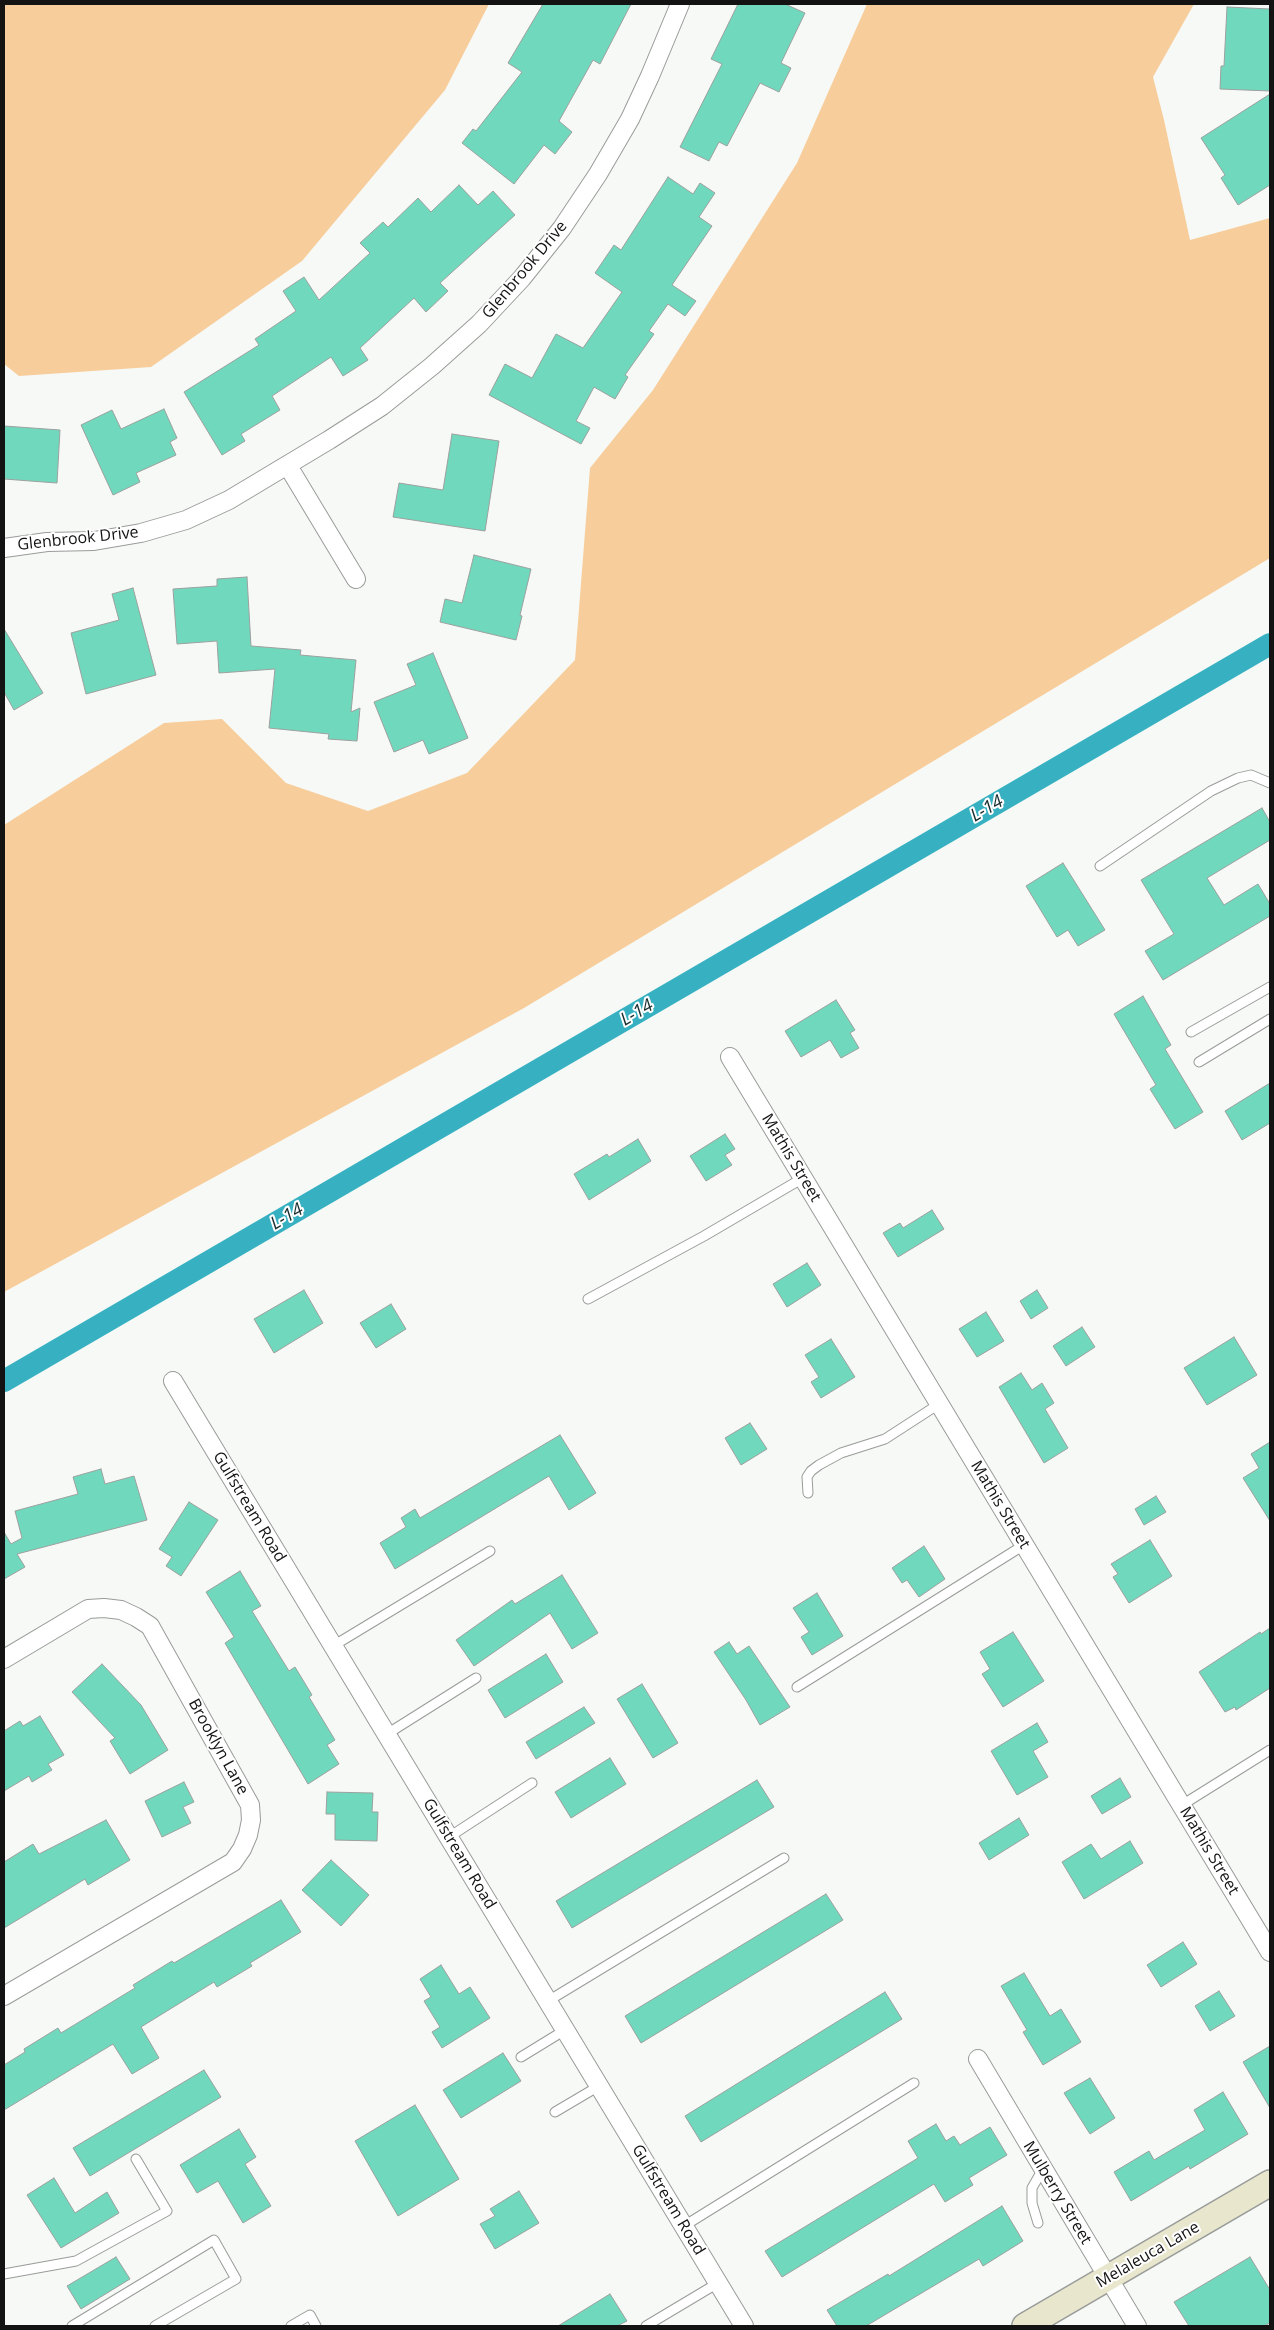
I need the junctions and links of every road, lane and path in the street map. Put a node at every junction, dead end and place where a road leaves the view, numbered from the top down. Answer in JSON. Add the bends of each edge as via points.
{"nodes":[{"id":1,"x":680,"y":4,"type":"edge"},
{"id":2,"x":288,"y":466,"type":"junction"},
{"id":3,"x":4,"y":548,"type":"edge"},
{"id":4,"x":356,"y":579,"type":"dead end"},
{"id":5,"x":1270,"y":783,"type":"edge"},
{"id":6,"x":1100,"y":866,"type":"dead end"},
{"id":7,"x":1270,"y":987,"type":"edge"},
{"id":8,"x":1270,"y":1019,"type":"edge"},
{"id":9,"x":1192,"y":1032,"type":"dead end"},
{"id":10,"x":730,"y":1057,"type":"dead end"},
{"id":11,"x":1199,"y":1062,"type":"dead end"},
{"id":12,"x":803,"y":1178,"type":"junction"},
{"id":13,"x":588,"y":1299,"type":"dead end"},
{"id":14,"x":173,"y":1381,"type":"dead end"},
{"id":15,"x":940,"y":1404,"type":"junction"},
{"id":16,"x":808,"y":1493,"type":"dead end"},
{"id":17,"x":1024,"y":1545,"type":"junction"},
{"id":18,"x":490,"y":1551,"type":"dead end"},
{"id":19,"x":333,"y":1646,"type":"junction"},
{"id":20,"x":4,"y":1658,"type":"edge"},
{"id":21,"x":476,"y":1678,"type":"dead end"},
{"id":22,"x":797,"y":1687,"type":"dead end"},
{"id":23,"x":387,"y":1734,"type":"junction"},
{"id":24,"x":1270,"y":1750,"type":"edge"},
{"id":25,"x":532,"y":1783,"type":"dead end"},
{"id":26,"x":1182,"y":1805,"type":"junction"},
{"id":27,"x":449,"y":1837,"type":"junction"},
{"id":28,"x":784,"y":1858,"type":"dead end"},
{"id":29,"x":1270,"y":1952,"type":"edge"},
{"id":30,"x":4,"y":1996,"type":"edge"},
{"id":31,"x":548,"y":2001,"type":"junction"},
{"id":32,"x":565,"y":2030,"type":"junction"},
{"id":33,"x":521,"y":2057,"type":"dead end"},
{"id":34,"x":978,"y":2059,"type":"dead end"},
{"id":35,"x":914,"y":2082,"type":"dead end"},
{"id":36,"x":599,"y":2086,"type":"junction"},
{"id":37,"x":555,"y":2112,"type":"dead end"},
{"id":38,"x":136,"y":2159,"type":"dead end"},
{"id":39,"x":1043,"y":2169,"type":"junction"},
{"id":40,"x":1270,"y":2183,"type":"edge"},
{"id":41,"x":1038,"y":2223,"type":"dead end"},
{"id":42,"x":684,"y":2226,"type":"junction"},
{"id":43,"x":4,"y":2274,"type":"edge"},
{"id":44,"x":1108,"y":2278,"type":"junction"},
{"id":45,"x":718,"y":2283,"type":"junction"},
{"id":46,"x":72,"y":2326,"type":"edge"},
{"id":47,"x":155,"y":2326,"type":"edge"},
{"id":48,"x":291,"y":2326,"type":"edge"},
{"id":49,"x":316,"y":2326,"type":"edge"},
{"id":50,"x":646,"y":2326,"type":"edge"},
{"id":51,"x":744,"y":2326,"type":"edge"},
{"id":52,"x":1025,"y":2326,"type":"edge"},
{"id":53,"x":1137,"y":2326,"type":"edge"}],
"edges":[{"from":1,"to":2,"type":"street","name":"Glenbrook Drive","via":[[630,119],[562,228],[522,278],[479,324],[432,366],[382,406]]},
{"from":2,"to":3,"type":"street","name":"Glenbrook Drive","via":[[186,520],[141,533]]},
{"from":2,"to":4,"type":"street"},
{"from":5,"to":6,"type":"lane","via":[[1251,775],[1211,790]]},
{"from":7,"to":9,"type":"lane"},
{"from":8,"to":11,"type":"lane"},
{"from":10,"to":12,"type":"street","name":"Mathis Street"},
{"from":12,"to":13,"type":"lane"},
{"from":12,"to":15,"type":"street","name":"Mathis Street"},
{"from":14,"to":19,"type":"street","name":"Gulfstream Road"},
{"from":15,"to":16,"type":"lane","via":[[885,1439],[841,1453],[811,1471]]},
{"from":15,"to":17,"type":"street","name":"Mathis Street"},
{"from":17,"to":22,"type":"lane"},
{"from":17,"to":26,"type":"street","name":"Mathis Street"},
{"from":18,"to":19,"type":"lane"},
{"from":19,"to":23,"type":"street","name":"Gulfstream Road"},
{"from":20,"to":30,"type":"street","name":"Brooklyn Lane","via":[[88,1609],[121,1610],[150,1626],[250,1805],[251,1820],[242,1850],[233,1862]]},
{"from":21,"to":23,"type":"lane"},
{"from":23,"to":27,"type":"street","name":"Gulfstream Road"},
{"from":24,"to":26,"type":"lane"},
{"from":25,"to":27,"type":"lane"},
{"from":26,"to":29,"type":"street","name":"Mathis Street"},
{"from":27,"to":31,"type":"street","name":"Gulfstream Road"},
{"from":28,"to":31,"type":"lane"},
{"from":31,"to":32,"type":"street","name":"Gulfstream Road"},
{"from":32,"to":33,"type":"lane"},
{"from":32,"to":36,"type":"street","name":"Gulfstream Road"},
{"from":34,"to":39,"type":"street","name":"Mulberry Street"},
{"from":35,"to":42,"type":"lane"},
{"from":36,"to":37,"type":"lane"},
{"from":36,"to":42,"type":"street","name":"Gulfstream Road"},
{"from":38,"to":43,"type":"lane","via":[[167,2211],[76,2262]]},
{"from":39,"to":41,"type":"lane","via":[[1032,2188],[1032,2203]]},
{"from":39,"to":44,"type":"street","name":"Mulberry Street"},
{"from":40,"to":44,"type":"street","name":"Melaleuca Lane"},
{"from":42,"to":45,"type":"street","name":"Gulfstream Road"},
{"from":44,"to":52,"type":"street","name":"Melaleuca Lane"},
{"from":44,"to":53,"type":"street","name":"Mulberry Street"},
{"from":45,"to":50,"type":"lane"},
{"from":45,"to":51,"type":"street","name":"Gulfstream Road"},
{"from":46,"to":47,"type":"lane","via":[[214,2240],[236,2278]]},
{"from":48,"to":49,"type":"lane","via":[[310,2315]]}]}
